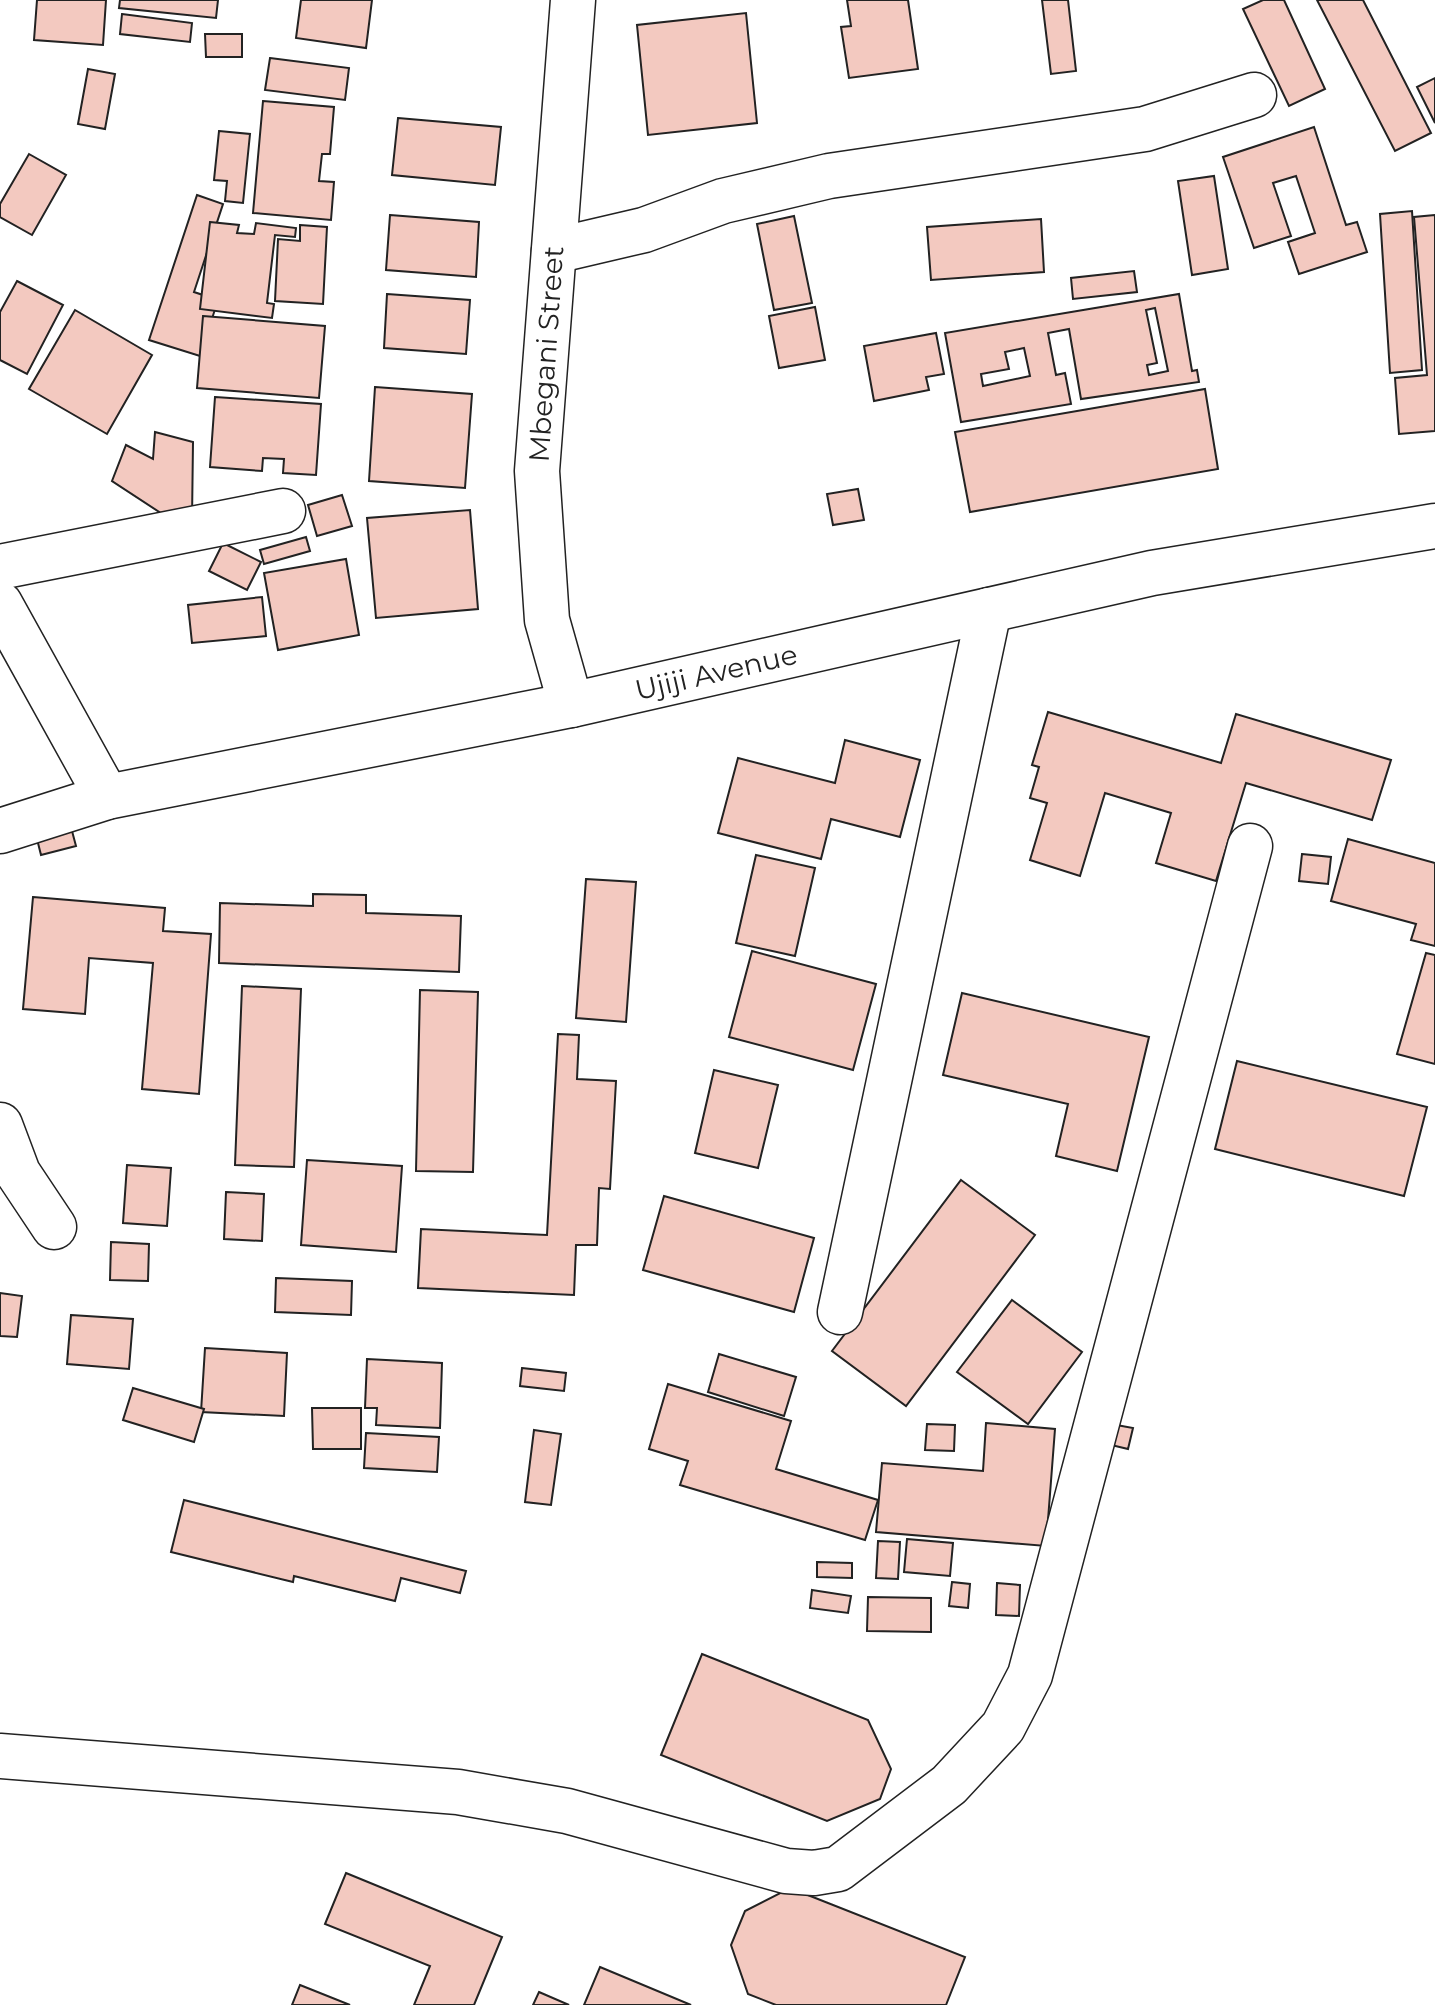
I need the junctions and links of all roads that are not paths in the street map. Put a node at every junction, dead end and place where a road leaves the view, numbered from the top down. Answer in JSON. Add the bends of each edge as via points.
{"nodes":[{"id":1,"x":573,"y":0,"type":"edge"},
{"id":2,"x":1254,"y":95,"type":"dead end"},
{"id":3,"x":554,"y":251,"type":"junction"},
{"id":4,"x":283,"y":511,"type":"dead end"},
{"id":5,"x":1435,"y":526,"type":"edge"},
{"id":6,"x":0,"y":567,"type":"edge"},
{"id":7,"x":0,"y":604,"type":"edge"},
{"id":8,"x":989,"y":610,"type":"junction"},
{"id":9,"x":571,"y":705,"type":"junction"},
{"id":10,"x":107,"y":797,"type":"junction"},
{"id":11,"x":1,"y":835,"type":"edge"},
{"id":12,"x":1250,"y":846,"type":"dead end"},
{"id":13,"x":0,"y":1125,"type":"edge"},
{"id":14,"x":54,"y":1227,"type":"dead end"},
{"id":15,"x":840,"y":1312,"type":"dead end"},
{"id":16,"x":0,"y":1756,"type":"edge"}],
"edges":[{"from":1,"to":3,"type":"main road","name":"Mbegani Street"},
{"from":2,"to":3,"type":"main road","via":[[1145,129],[829,176]]},
{"from":3,"to":9,"type":"main road","name":"Mbegani Street","via":[[537,471],[547,620]]},
{"from":4,"to":6,"type":"main road"},
{"from":5,"to":8,"type":"main road","name":"Ujiji Avenue","via":[[1152,573]]},
{"from":7,"to":10,"type":"main road"},
{"from":8,"to":9,"type":"main road","name":"Ujiji Avenue"},
{"from":8,"to":15,"type":"main road"},
{"from":9,"to":10,"type":"main road","name":"Ujiji Avenue"},
{"from":10,"to":11,"type":"main road","name":"Ujiji Avenue"},
{"from":12,"to":16,"type":"main road","via":[[1030,1675],[1003,1727],[971,1762],[872,1846],[838,1869],[786,1871],[567,1811],[458,1792]]},
{"from":13,"to":14,"type":"main road","via":[[18,1173]]}]}
